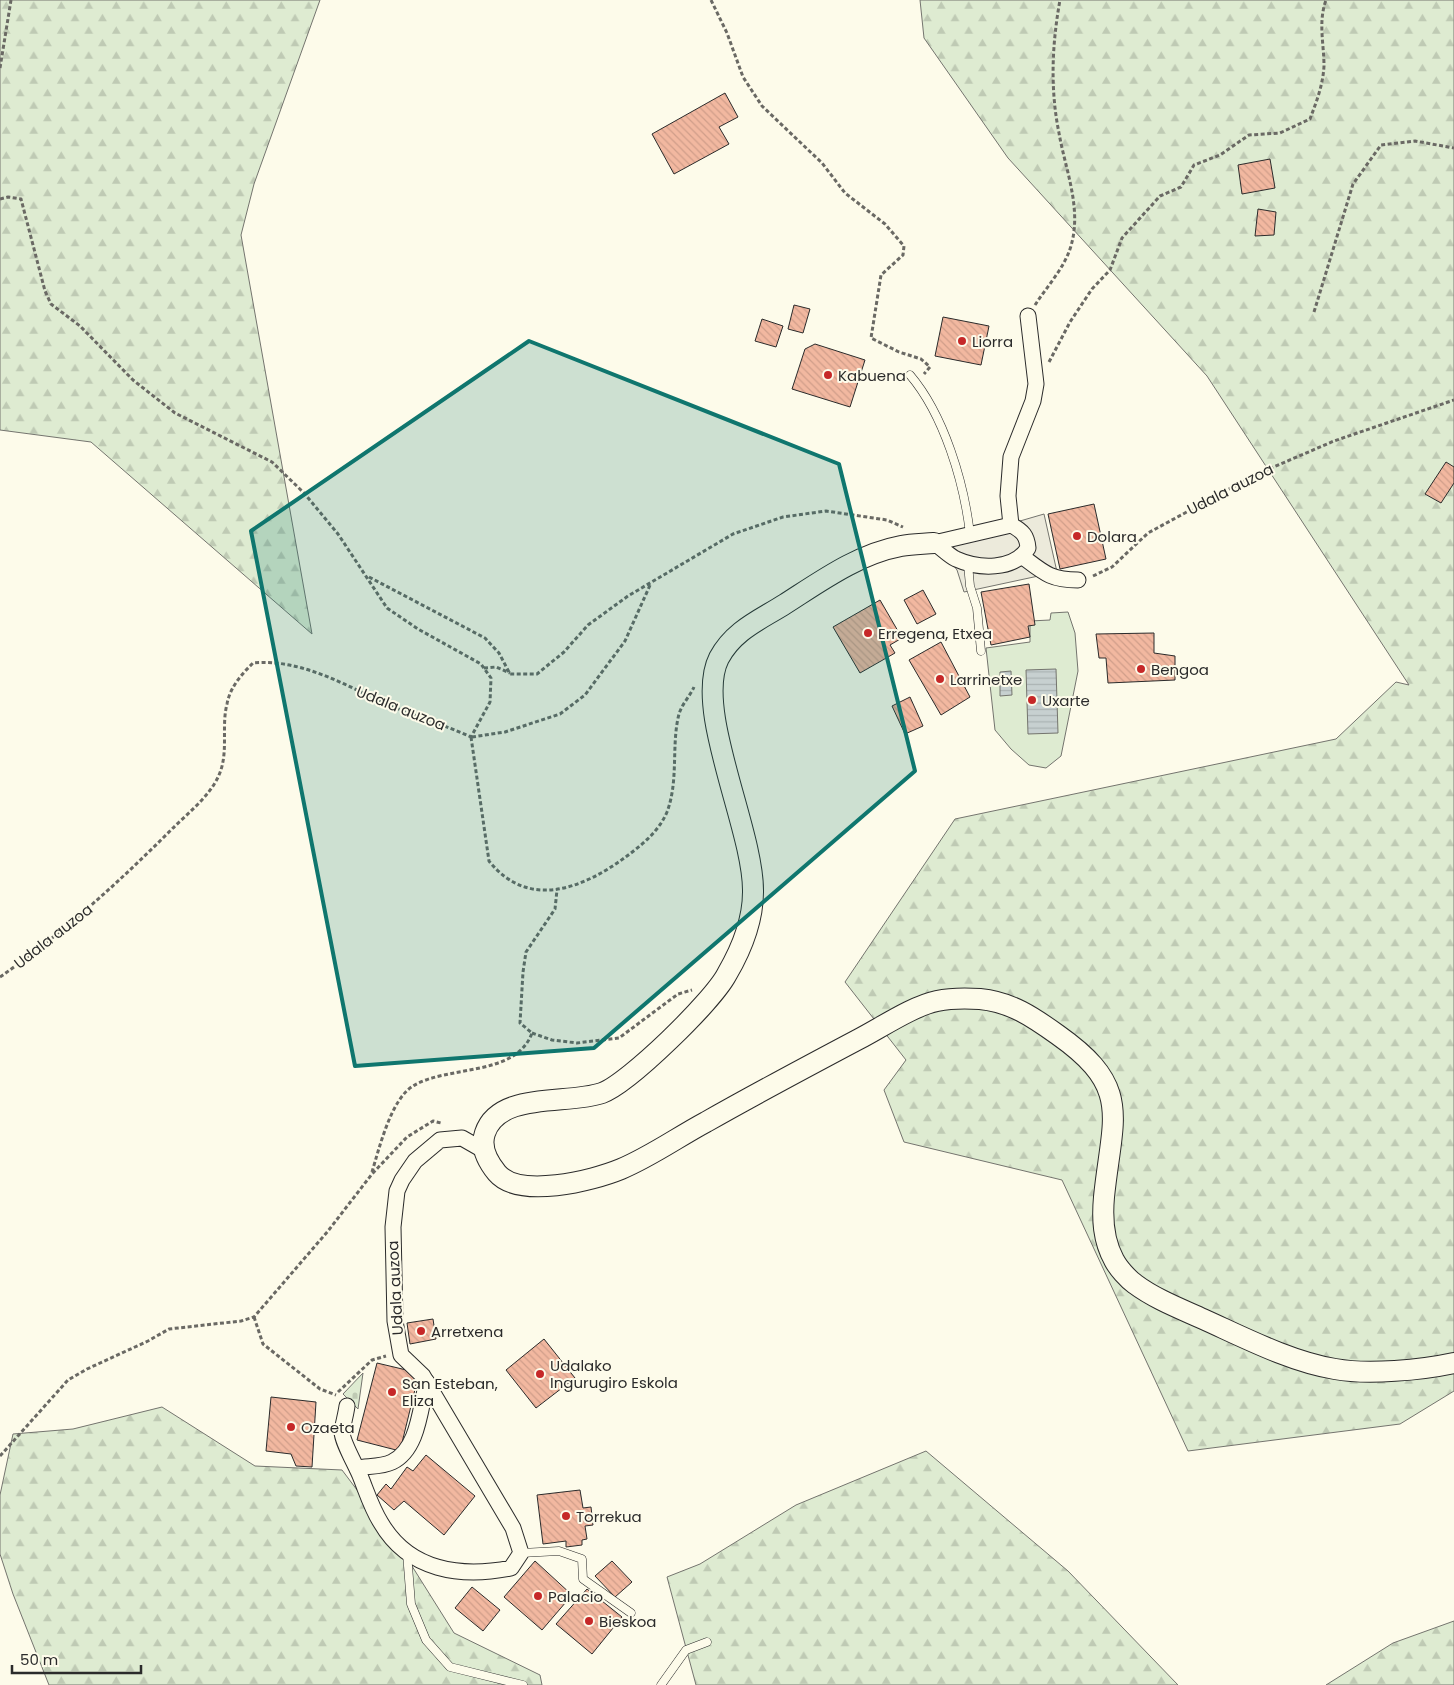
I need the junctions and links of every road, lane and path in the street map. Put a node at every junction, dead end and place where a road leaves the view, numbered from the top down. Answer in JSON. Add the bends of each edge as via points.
{"nodes":[{"id":1,"x":11,"y":0,"type":"edge"},
{"id":2,"x":711,"y":0,"type":"edge"},
{"id":3,"x":1060,"y":0,"type":"edge"},
{"id":4,"x":1326,"y":0,"type":"edge"},
{"id":5,"x":0,"y":68,"type":"edge"},
{"id":6,"x":1454,"y":148,"type":"edge"},
{"id":7,"x":0,"y":199,"type":"edge"},
{"id":8,"x":1314,"y":312,"type":"dead end"},
{"id":9,"x":1028,"y":316,"type":"joint"},
{"id":10,"x":899,"y":352,"type":"dead end"},
{"id":11,"x":910,"y":375,"type":"dead end"},
{"id":12,"x":1035,"y":393,"type":"junction"},
{"id":13,"x":1454,"y":400,"type":"edge"},
{"id":14,"x":1012,"y":525,"type":"junction"},
{"id":15,"x":970,"y":534,"type":"junction"},
{"id":16,"x":934,"y":542,"type":"junction"},
{"id":17,"x":1023,"y":557,"type":"junction"},
{"id":18,"x":968,"y":564,"type":"junction"},
{"id":19,"x":368,"y":577,"type":"junction"},
{"id":20,"x":1078,"y":580,"type":"joint"},
{"id":21,"x":652,"y":581,"type":"junction"},
{"id":22,"x":981,"y":651,"type":"dead end"},
{"id":23,"x":715,"y":667,"type":"junction"},
{"id":24,"x":484,"y":668,"type":"junction"},
{"id":25,"x":510,"y":674,"type":"junction"},
{"id":26,"x":471,"y":737,"type":"junction"},
{"id":27,"x":557,"y":890,"type":"junction"},
{"id":28,"x":0,"y":977,"type":"edge"},
{"id":29,"x":697,"y":988,"type":"dead end"},
{"id":30,"x":532,"y":1033,"type":"junction"},
{"id":31,"x":483,"y":1150,"type":"junction"},
{"id":32,"x":254,"y":1317,"type":"junction"},
{"id":33,"x":401,"y":1354,"type":"junction"},
{"id":34,"x":1454,"y":1363,"type":"edge"},
{"id":35,"x":426,"y":1382,"type":"junction"},
{"id":36,"x":335,"y":1395,"type":"junction"},
{"id":37,"x":347,"y":1406,"type":"joint"},
{"id":38,"x":0,"y":1456,"type":"edge"},
{"id":39,"x":357,"y":1468,"type":"junction"},
{"id":40,"x":407,"y":1552,"type":"junction"},
{"id":41,"x":521,"y":1553,"type":"junction"},
{"id":42,"x":631,"y":1612,"type":"dead end"},
{"id":43,"x":707,"y":1642,"type":"dead end"},
{"id":44,"x":523,"y":1685,"type":"edge"},
{"id":45,"x":661,"y":1685,"type":"edge"}],
"edges":[{"from":1,"to":5,"type":"path"},
{"from":2,"to":10,"type":"path","via":[[744,77],[762,106],[822,163],[845,193],[885,224],[904,246],[903,255],[881,275],[871,338]]},
{"from":3,"to":9,"type":"path","via":[[1052,65],[1058,131],[1075,208],[1075,222],[1066,259]]},
{"from":4,"to":12,"type":"path","via":[[1321,36],[1324,67],[1310,120],[1280,133],[1249,135],[1220,155],[1194,165],[1181,187],[1160,196],[1122,238],[1110,270],[1092,289],[1070,322]]},
{"from":6,"to":8,"type":"path","via":[[1415,141],[1381,145],[1353,184]]},
{"from":7,"to":19,"type":"path","via":[[8,196],[21,199],[50,304],[80,326],[133,380],[175,413],[272,462],[304,493]]},
{"from":9,"to":12,"type":"street"},
{"from":11,"to":15,"type":"lane","via":[[925,395],[941,427],[964,502]]},
{"from":12,"to":14,"type":"street","via":[[1010,458],[1008,496]]},
{"from":13,"to":20,"type":"path","name":"Udala auzoa","via":[[1334,441],[1255,475],[1148,533],[1105,572]]},
{"from":14,"to":15,"type":"street"},
{"from":14,"to":17,"type":"street","via":[[1022,530],[1028,539]]},
{"from":15,"to":16,"type":"street"},
{"from":16,"to":18,"type":"street","via":[[953,558]]},
{"from":16,"to":21,"type":"path","via":[[887,520],[826,511],[782,517],[733,534]]},
{"from":16,"to":23,"type":"street","via":[[900,546],[873,554],[810,588],[748,625],[733,639]]},
{"from":17,"to":18,"type":"street","via":[[984,567]]},
{"from":17,"to":20,"type":"street","via":[[1050,577]]},
{"from":18,"to":22,"type":"lane"},
{"from":19,"to":24,"type":"path","via":[[387,608]]},
{"from":19,"to":25,"type":"path","via":[[485,638],[499,653]]},
{"from":21,"to":25,"type":"path","via":[[588,625],[564,652],[537,674]]},
{"from":21,"to":26,"type":"path","via":[[625,641],[585,694],[560,714],[505,732]]},
{"from":23,"to":27,"type":"path","via":[[696,685],[679,712],[671,796],[658,827],[643,844],[611,867],[576,886]]},
{"from":23,"to":31,"type":"street","via":[[712,687],[716,728],[748,850],[753,894],[737,956],[714,994],[695,1015],[621,1081],[605,1093],[518,1104],[496,1116],[485,1132]]},
{"from":24,"to":25,"type":"path","via":[[496,667]]},
{"from":24,"to":26,"type":"path","via":[[491,678],[490,702]]},
{"from":26,"to":27,"type":"path","via":[[489,861],[495,869],[532,889]]},
{"from":26,"to":28,"type":"path","name":"Udala auzoa","via":[[300,667],[272,661],[253,663],[234,686],[226,704],[226,735],[219,776],[200,801],[115,886],[47,944]]},
{"from":27,"to":30,"type":"path","via":[[555,909],[526,952],[520,1023]]},
{"from":29,"to":30,"type":"path","via":[[678,994],[619,1038],[577,1043]]},
{"from":30,"to":32,"type":"path","via":[[528,1041],[504,1062],[436,1077],[412,1086],[400,1100],[382,1136],[372,1174]]},
{"from":31,"to":33,"type":"street","name":"Udala auzoa","via":[[462,1138],[440,1140],[415,1161],[402,1180],[395,1205],[392,1253],[395,1321]]},
{"from":31,"to":34,"type":"street","via":[[494,1171],[508,1183],[536,1187],[621,1169],[825,1056],[933,1001],[964,998],[999,1001],[1028,1014],[1069,1043],[1095,1065],[1111,1092],[1114,1111],[1102,1230],[1115,1263],[1135,1284],[1176,1307],[1250,1340],[1337,1370],[1433,1368]]},
{"from":32,"to":36,"type":"path","via":[[264,1344],[320,1389]]},
{"from":32,"to":38,"type":"path","via":[[240,1322],[169,1329],[87,1369],[68,1380]]},
{"from":33,"to":35,"type":"street","name":"Udala auzoa"},
{"from":33,"to":36,"type":"path","via":[[372,1360]]},
{"from":35,"to":39,"type":"street","via":[[412,1442],[404,1454],[392,1462]]},
{"from":35,"to":41,"type":"street","name":"Udala auzoa","via":[[513,1528]]},
{"from":36,"to":37,"type":"path"},
{"from":37,"to":39,"type":"street","via":[[342,1433]]},
{"from":39,"to":40,"type":"street","via":[[380,1522]]},
{"from":40,"to":41,"type":"street","via":[[433,1567],[470,1573],[511,1568]]},
{"from":40,"to":44,"type":"lane","via":[[411,1604],[426,1640],[450,1667]]},
{"from":41,"to":42,"type":"lane","via":[[559,1552],[582,1559],[583,1579]]},
{"from":43,"to":45,"type":"lane","via":[[686,1650]]}]}
